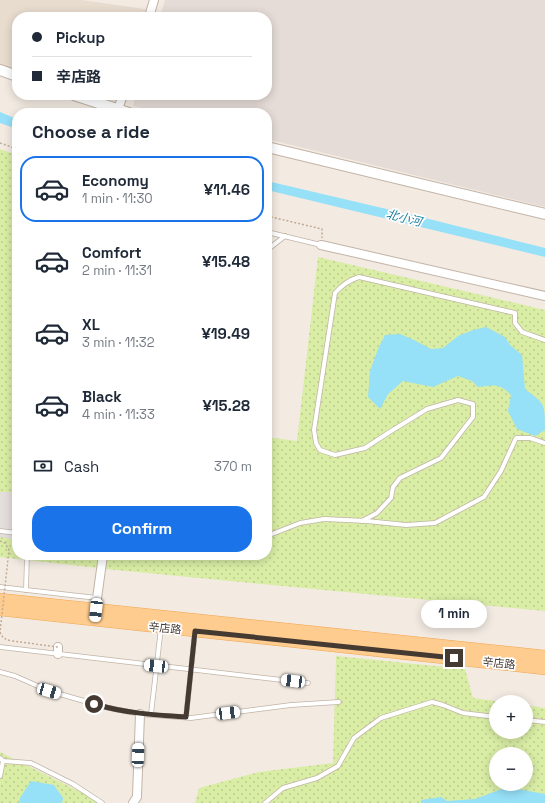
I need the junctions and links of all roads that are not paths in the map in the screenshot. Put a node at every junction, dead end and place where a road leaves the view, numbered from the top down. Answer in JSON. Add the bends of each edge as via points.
{"nodes":[{"id":1,"x":154,"y":0,"type":"edge"},
{"id":2,"x":150,"y":12,"type":"edge"},
{"id":3,"x":0,"y":70,"type":"edge"},
{"id":4,"x":12,"y":74,"type":"edge"},
{"id":5,"x":89,"y":100,"type":"edge"},
{"id":6,"x":112,"y":108,"type":"edge"},
{"id":7,"x":272,"y":148,"type":"edge"},
{"id":8,"x":545,"y":214,"type":"edge"},
{"id":9,"x":272,"y":233,"type":"edge"},
{"id":10,"x":285,"y":236,"type":"junction"},
{"id":11,"x":321,"y":245,"type":"joint"},
{"id":12,"x":272,"y":246,"type":"edge"},
{"id":13,"x":545,"y":296,"type":"edge"},
{"id":14,"x":545,"y":340,"type":"edge"},
{"id":15,"x":545,"y":443,"type":"edge"},
{"id":16,"x":362,"y":521,"type":"junction"},
{"id":17,"x":0,"y":530,"type":"edge"},
{"id":18,"x":12,"y":532,"type":"edge"},
{"id":19,"x":272,"y":534,"type":"edge"},
{"id":20,"x":26,"y":560,"type":"edge"},
{"id":21,"x":102,"y":560,"type":"edge"},
{"id":22,"x":0,"y":587,"type":"edge"},
{"id":23,"x":26,"y":590,"type":"junction"},
{"id":24,"x":0,"y":600,"type":"edge"},
{"id":25,"x":96,"y":609,"type":"junction"},
{"id":26,"x":0,"y":610,"type":"edge"},
{"id":27,"x":161,"y":627,"type":"junction"},
{"id":28,"x":195,"y":631,"type":"junction"},
{"id":29,"x":0,"y":647,"type":"edge"},
{"id":30,"x":545,"y":658,"type":"edge"},
{"id":31,"x":156,"y":666,"type":"junction"},
{"id":32,"x":545,"y":668,"type":"edge"},
{"id":33,"x":191,"y":670,"type":"junction"},
{"id":34,"x":0,"y":672,"type":"edge"},
{"id":35,"x":308,"y":683,"type":"dead end"},
{"id":36,"x":339,"y":702,"type":"dead end"},
{"id":37,"x":140,"y":714,"type":"junction"},
{"id":38,"x":151,"y":714,"type":"junction"},
{"id":39,"x":489,"y":716,"type":"edge"},
{"id":40,"x":186,"y":717,"type":"junction"},
{"id":41,"x":533,"y":721,"type":"edge"},
{"id":42,"x":545,"y":722,"type":"edge"},
{"id":43,"x":2,"y":760,"type":"edge"},
{"id":44,"x":0,"y":776,"type":"edge"},
{"id":45,"x":102,"y":803,"type":"edge"},
{"id":46,"x":133,"y":803,"type":"edge"},
{"id":47,"x":265,"y":803,"type":"edge"}],
"edges":[{"from":1,"to":2,"type":"street"},
{"from":3,"to":4,"type":"street"},
{"from":5,"to":6,"type":"street"},
{"from":7,"to":8,"type":"street"},
{"from":9,"to":10,"type":"lane"},
{"from":10,"to":11,"type":"lane"},
{"from":10,"to":12,"type":"lane"},
{"from":11,"to":13,"type":"street"},
{"from":14,"to":16,"type":"lane","via":[[522,332],[515,323],[515,313],[359,277],[343,284],[335,293],[314,430],[320,450],[335,455],[365,448],[427,409],[458,400],[473,404],[473,417],[441,458],[400,478],[393,486],[391,498],[377,513]]},
{"from":15,"to":16,"type":"lane","via":[[530,438],[516,438],[501,471],[484,497],[435,523],[406,525]]},
{"from":16,"to":19,"type":"lane","via":[[324,519],[300,523]]},
{"from":17,"to":18,"type":"lane"},
{"from":20,"to":23,"type":"lane"},
{"from":21,"to":25,"type":"street"},
{"from":22,"to":23,"type":"lane"},
{"from":23,"to":25,"type":"lane"},
{"from":24,"to":25,"type":"main road","name":"辛店路"},
{"from":25,"to":26,"type":"main road","name":"辛店路"},
{"from":25,"to":27,"type":"main road","name":"辛店路"},
{"from":25,"to":30,"type":"main road","name":"辛店路"},
{"from":27,"to":28,"type":"main road","name":"辛店路"},
{"from":27,"to":31,"type":"lane"},
{"from":28,"to":32,"type":"main road","name":"辛店路"},
{"from":28,"to":33,"type":"lane"},
{"from":29,"to":31,"type":"lane","via":[[58,651]]},
{"from":31,"to":33,"type":"lane"},
{"from":31,"to":38,"type":"lane"},
{"from":33,"to":35,"type":"lane"},
{"from":33,"to":40,"type":"lane"},
{"from":34,"to":37,"type":"lane","via":[[49,691],[108,708]]},
{"from":36,"to":40,"type":"lane"},
{"from":37,"to":38,"type":"lane"},
{"from":37,"to":46,"type":"street","via":[[137,797]]},
{"from":38,"to":40,"type":"lane"},
{"from":39,"to":47,"type":"lane","via":[[463,713],[432,702],[381,718],[354,738],[338,766],[318,778],[283,788]]},
{"from":41,"to":42,"type":"lane"},
{"from":43,"to":44,"type":"lane"},
{"from":43,"to":45,"type":"lane","via":[[31,763],[73,784]]}]}
